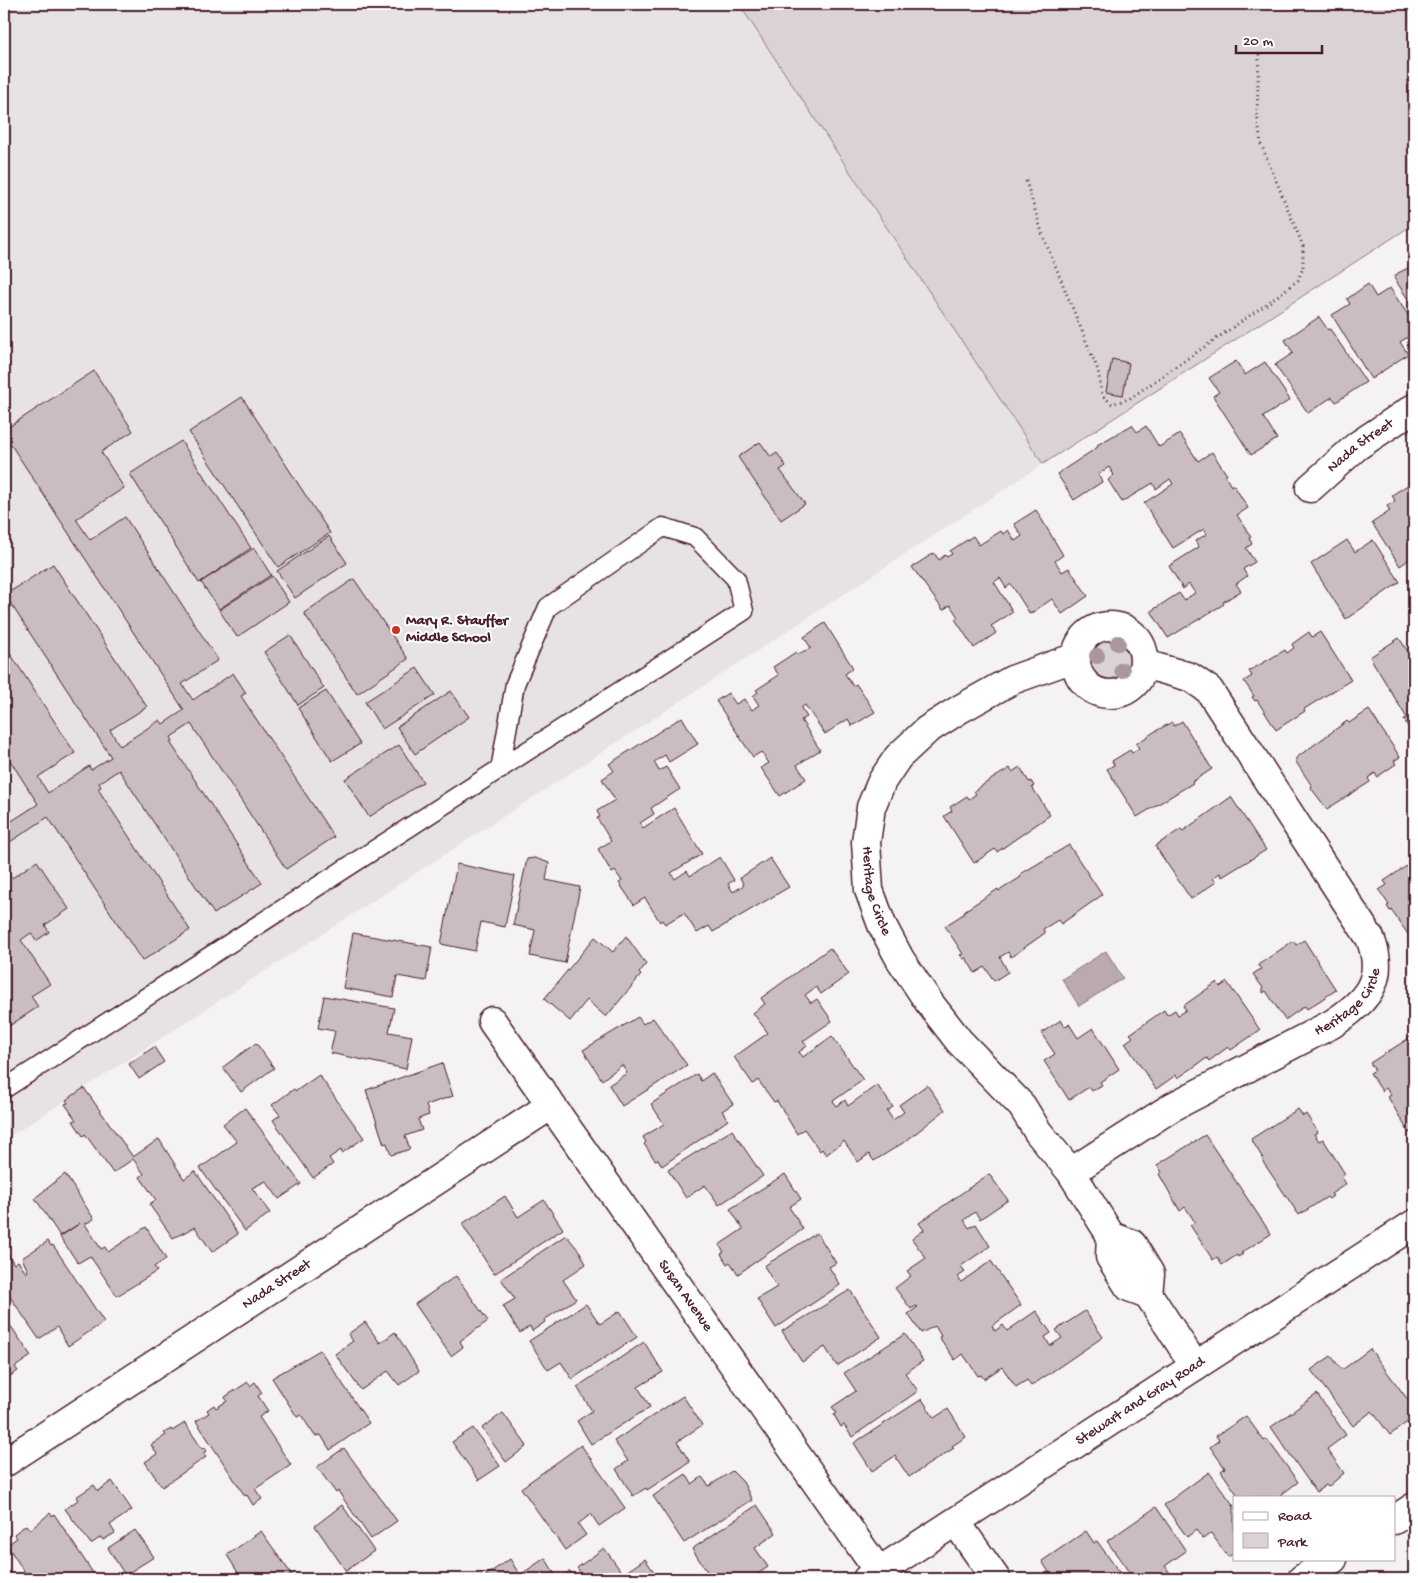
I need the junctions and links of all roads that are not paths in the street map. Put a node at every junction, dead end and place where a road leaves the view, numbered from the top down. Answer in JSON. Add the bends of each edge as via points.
{"nodes":[{"id":1,"x":1414,"y":408,"type":"edge"},
{"id":2,"x":1310,"y":488,"type":"dead end"},
{"id":3,"x":1076,"y":657,"type":"junction"},
{"id":4,"x":1144,"y":664,"type":"junction"},
{"id":5,"x":500,"y":770,"type":"junction"},
{"id":6,"x":492,"y":1021,"type":"dead end"},
{"id":7,"x":4,"y":1089,"type":"edge"},
{"id":8,"x":550,"y":1106,"type":"junction"},
{"id":9,"x":1072,"y":1172,"type":"junction"},
{"id":10,"x":1414,"y":1224,"type":"edge"},
{"id":11,"x":1195,"y":1366,"type":"junction"},
{"id":12,"x":4,"y":1463,"type":"edge"},
{"id":13,"x":1414,"y":1507,"type":"edge"},
{"id":14,"x":1396,"y":1519,"type":"edge"},
{"id":15,"x":956,"y":1522,"type":"junction"},
{"id":16,"x":1331,"y":1560,"type":"edge"},
{"id":17,"x":873,"y":1576,"type":"edge"},
{"id":18,"x":996,"y":1579,"type":"edge"},
{"id":19,"x":1302,"y":1579,"type":"edge"}],
"edges":[{"from":1,"to":2,"type":"street","name":"Nada Street","via":[[1357,446]]},
{"from":3,"to":4,"type":"street","via":[[1082,679],[1101,693],[1124,691],[1141,675]]},
{"from":3,"to":4,"type":"street","via":[[1079,646],[1093,630],[1114,626],[1124,629],[1136,639],[1144,653]]},
{"from":3,"to":9,"type":"street","name":"Heritage Circle","via":[[1012,680],[927,730],[898,758],[882,780],[871,807],[866,842],[869,890],[900,959],[959,1041],[1022,1106],[1038,1132]]},
{"from":4,"to":9,"type":"street","name":"Heritage Circle","via":[[1190,677],[1209,690],[1370,938],[1376,954],[1376,973],[1368,992],[1355,1009],[1172,1108]]},
{"from":5,"to":5,"type":"lane","via":[[744,610],[736,579],[695,537],[662,527],[548,607],[515,684]]},
{"from":5,"to":7,"type":"lane"},
{"from":6,"to":8,"type":"street","name":"Susan Avenue"},
{"from":8,"to":12,"type":"street","name":"Nada Street"},
{"from":8,"to":17,"type":"street","name":"Susan Avenue"},
{"from":9,"to":11,"type":"street","name":"Heritage Circle","via":[[1111,1236],[1110,1257],[1129,1287],[1148,1294]]},
{"from":10,"to":11,"type":"street","name":"Stewart and Gray Road"},
{"from":11,"to":15,"type":"street","name":"Stewart and Gray Road"},
{"from":13,"to":14,"type":"street"},
{"from":15,"to":17,"type":"street","name":"Stewart and Gray Road"},
{"from":15,"to":18,"type":"street"},
{"from":16,"to":19,"type":"street"}]}
